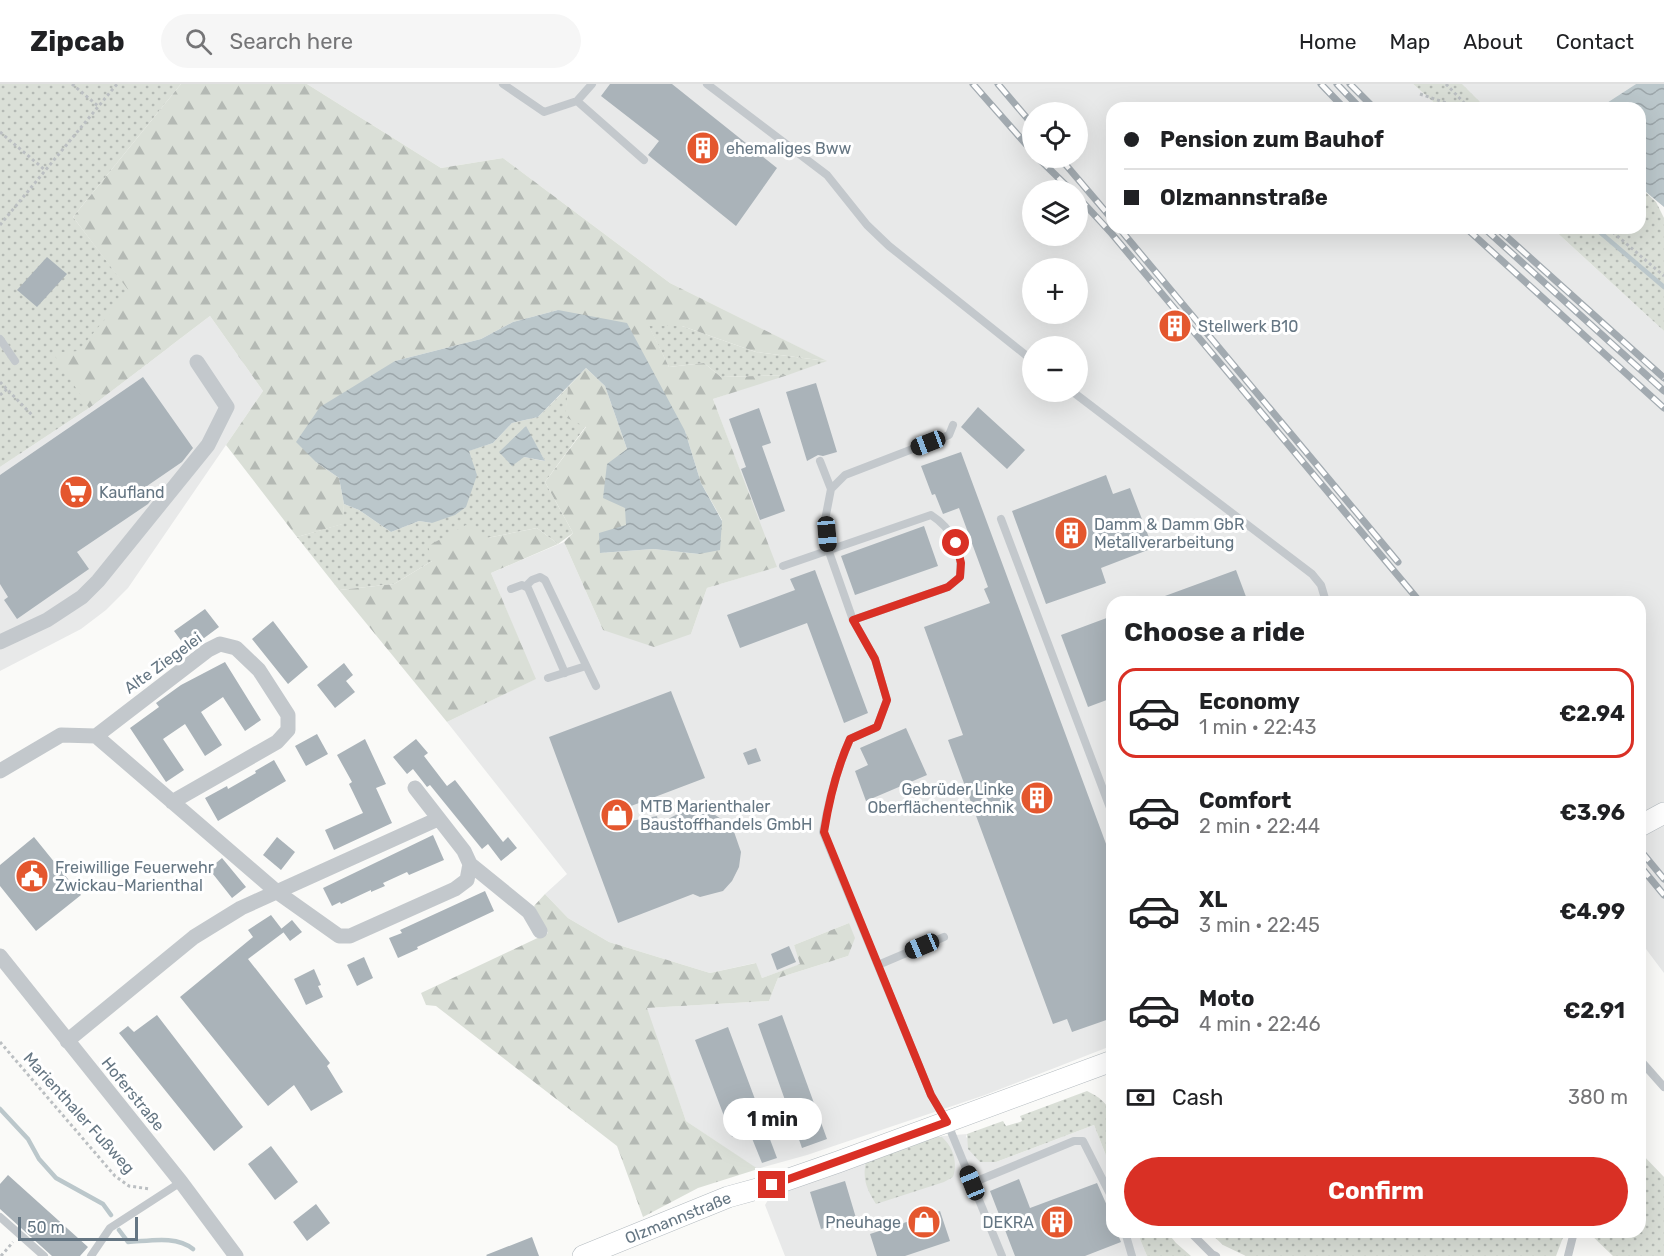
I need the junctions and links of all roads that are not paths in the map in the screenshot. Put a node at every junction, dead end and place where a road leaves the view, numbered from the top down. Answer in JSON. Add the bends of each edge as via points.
{"nodes":[{"id":1,"x":503,"y":84,"type":"edge"},
{"id":2,"x":592,"y":84,"type":"edge"},
{"id":3,"x":707,"y":84,"type":"edge"},
{"id":4,"x":577,"y":101,"type":"junction"},
{"id":5,"x":644,"y":160,"type":"dead end"},
{"id":6,"x":0,"y":339,"type":"edge"},
{"id":7,"x":1022,"y":352,"type":"edge"},
{"id":8,"x":15,"y":361,"type":"dead end"},
{"id":9,"x":197,"y":362,"type":"dead end"},
{"id":10,"x":1086,"y":402,"type":"edge"},
{"id":11,"x":953,"y":425,"type":"dead end"},
{"id":12,"x":820,"y":461,"type":"dead end"},
{"id":13,"x":831,"y":489,"type":"junction"},
{"id":14,"x":1001,"y":519,"type":"dead end"},
{"id":15,"x":828,"y":549,"type":"junction"},
{"id":16,"x":783,"y":566,"type":"dead end"},
{"id":17,"x":526,"y":586,"type":"junction"},
{"id":18,"x":511,"y":589,"type":"dead end"},
{"id":19,"x":1324,"y":596,"type":"edge"},
{"id":20,"x":853,"y":620,"type":"junction"},
{"id":21,"x":0,"y":642,"type":"edge"},
{"id":22,"x":586,"y":666,"type":"junction"},
{"id":23,"x":565,"y":673,"type":"junction"},
{"id":24,"x":549,"y":678,"type":"dead end"},
{"id":25,"x":596,"y":686,"type":"dead end"},
{"id":26,"x":96,"y":736,"type":"junction"},
{"id":27,"x":0,"y":771,"type":"edge"},
{"id":28,"x":414,"y":788,"type":"dead end"},
{"id":29,"x":1106,"y":797,"type":"edge"},
{"id":30,"x":172,"y":802,"type":"junction"},
{"id":31,"x":1664,"y":813,"type":"edge"},
{"id":32,"x":438,"y":819,"type":"junction"},
{"id":33,"x":1646,"y":823,"type":"edge"},
{"id":34,"x":470,"y":864,"type":"junction"},
{"id":35,"x":277,"y":892,"type":"junction"},
{"id":36,"x":540,"y":931,"type":"dead end"},
{"id":37,"x":944,"y":937,"type":"dead end"},
{"id":38,"x":0,"y":956,"type":"edge"},
{"id":39,"x":878,"y":965,"type":"junction"},
{"id":40,"x":67,"y":1041,"type":"junction"},
{"id":41,"x":1106,"y":1066,"type":"edge"},
{"id":42,"x":1646,"y":1067,"type":"edge"},
{"id":43,"x":1664,"y":1087,"type":"edge"},
{"id":44,"x":947,"y":1122,"type":"junction"},
{"id":45,"x":181,"y":1182,"type":"junction"},
{"id":46,"x":972,"y":1183,"type":"junction"},
{"id":47,"x":1106,"y":1186,"type":"edge"},
{"id":48,"x":0,"y":1217,"type":"edge"},
{"id":49,"x":1127,"y":1238,"type":"edge"},
{"id":50,"x":1196,"y":1238,"type":"edge"},
{"id":51,"x":1572,"y":1238,"type":"edge"},
{"id":52,"x":44,"y":1256,"type":"edge"},
{"id":53,"x":91,"y":1256,"type":"edge"},
{"id":54,"x":236,"y":1256,"type":"edge"},
{"id":55,"x":584,"y":1256,"type":"edge"},
{"id":56,"x":1002,"y":1256,"type":"edge"},
{"id":57,"x":1132,"y":1256,"type":"edge"},
{"id":58,"x":1216,"y":1256,"type":"edge"},
{"id":59,"x":1568,"y":1256,"type":"edge"}],
"edges":[{"from":1,"to":4,"type":"lane","via":[[544,112]]},
{"from":2,"to":4,"type":"lane"},
{"from":3,"to":7,"type":"lane","via":[[827,175],[889,246]]},
{"from":4,"to":5,"type":"lane"},
{"from":6,"to":8,"type":"lane"},
{"from":9,"to":21,"type":"street","via":[[227,406],[208,446],[106,573],[82,597],[47,620]]},
{"from":10,"to":19,"type":"lane","via":[[1312,574]]},
{"from":11,"to":13,"type":"lane","via":[[949,435],[845,474]]},
{"from":12,"to":13,"type":"lane"},
{"from":13,"to":15,"type":"lane","via":[[825,520]]},
{"from":14,"to":29,"type":"lane"},
{"from":15,"to":16,"type":"lane"},
{"from":15,"to":20,"type":"lane"},
{"from":15,"to":20,"type":"lane","via":[[931,515],[949,530],[956,543],[960,577],[948,587]]},
{"from":17,"to":18,"type":"lane"},
{"from":17,"to":22,"type":"lane","via":[[540,577],[545,580]]},
{"from":17,"to":23,"type":"lane"},
{"from":20,"to":39,"type":"lane","via":[[875,659],[887,700],[877,727],[850,739],[841,758],[824,832]]},
{"from":22,"to":23,"type":"lane"},
{"from":22,"to":25,"type":"lane"},
{"from":23,"to":24,"type":"lane"},
{"from":26,"to":27,"type":"street","via":[[61,735]]},
{"from":26,"to":30,"type":"street"},
{"from":26,"to":30,"type":"street","name":"Alte Ziegelei","via":[[208,650],[220,644],[236,648],[259,670],[288,715],[288,730],[277,742]]},
{"from":28,"to":32,"type":"street"},
{"from":30,"to":35,"type":"street"},
{"from":31,"to":33,"type":"main road"},
{"from":32,"to":34,"type":"street"},
{"from":32,"to":35,"type":"street"},
{"from":34,"to":35,"type":"street","via":[[467,879],[455,889],[350,936],[339,936]]},
{"from":34,"to":36,"type":"street","via":[[529,912]]},
{"from":35,"to":40,"type":"street","via":[[241,908],[194,938]]},
{"from":37,"to":39,"type":"lane"},
{"from":38,"to":40,"type":"street","name":"Hoferstraße"},
{"from":39,"to":44,"type":"lane","via":[[931,1095]]},
{"from":40,"to":45,"type":"street","name":"Hoferstraße"},
{"from":41,"to":44,"type":"main road","name":"Olzmannstraße"},
{"from":42,"to":43,"type":"lane"},
{"from":44,"to":46,"type":"lane"},
{"from":44,"to":55,"type":"main road","name":"Olzmannstraße","via":[[720,1200]]},
{"from":45,"to":53,"type":"lane","via":[[110,1228]]},
{"from":45,"to":54,"type":"street","name":"Hoferstraße"},
{"from":46,"to":47,"type":"lane","via":[[1074,1141],[1083,1141]]},
{"from":46,"to":56,"type":"lane"},
{"from":48,"to":52,"type":"lane"},
{"from":49,"to":57,"type":"lane"},
{"from":50,"to":58,"type":"lane"},
{"from":51,"to":59,"type":"lane"}]}
